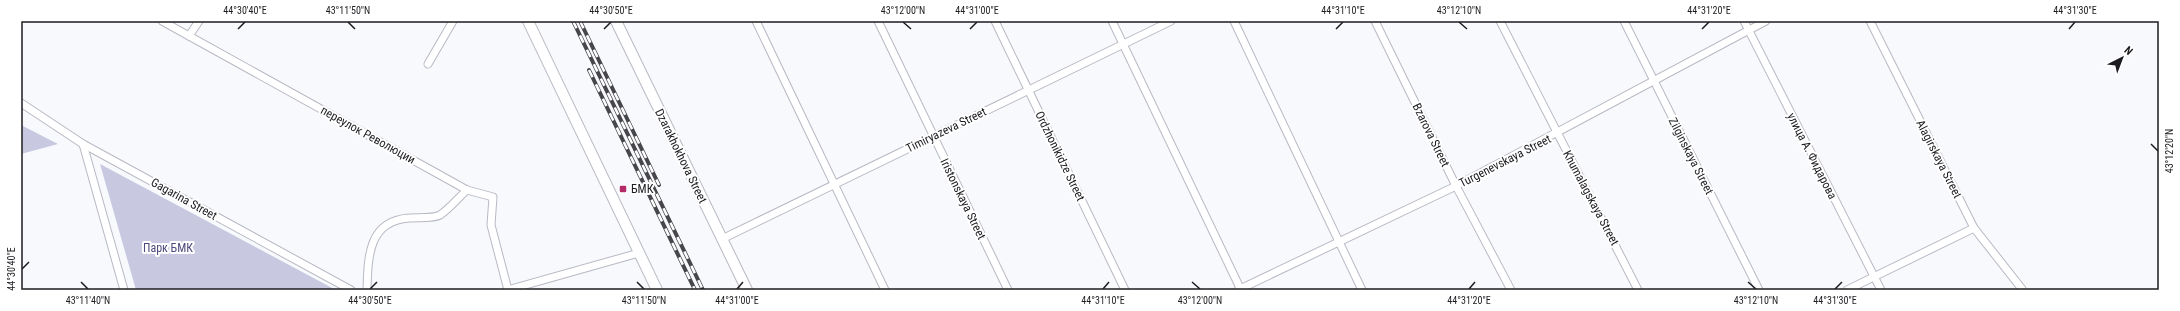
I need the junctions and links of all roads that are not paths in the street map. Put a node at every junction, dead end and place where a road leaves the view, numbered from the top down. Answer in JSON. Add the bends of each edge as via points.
{"nodes":[{"id":1,"x":162,"y":21,"type":"edge"},
{"id":2,"x":199,"y":21,"type":"edge"},
{"id":3,"x":453,"y":21,"type":"edge"},
{"id":4,"x":528,"y":21,"type":"edge"},
{"id":5,"x":616,"y":21,"type":"edge"},
{"id":6,"x":756,"y":21,"type":"edge"},
{"id":7,"x":878,"y":21,"type":"edge"},
{"id":8,"x":994,"y":21,"type":"edge"},
{"id":9,"x":1112,"y":21,"type":"edge"},
{"id":10,"x":1171,"y":21,"type":"edge"},
{"id":11,"x":1234,"y":21,"type":"edge"},
{"id":12,"x":1375,"y":21,"type":"edge"},
{"id":13,"x":1500,"y":21,"type":"edge"},
{"id":14,"x":1624,"y":21,"type":"edge"},
{"id":15,"x":1744,"y":21,"type":"edge"},
{"id":16,"x":1766,"y":21,"type":"edge"},
{"id":17,"x":1870,"y":21,"type":"edge"},
{"id":18,"x":1749,"y":31,"type":"junction"},
{"id":19,"x":189,"y":36,"type":"junction"},
{"id":20,"x":1123,"y":44,"type":"junction"},
{"id":21,"x":428,"y":64,"type":"dead end"},
{"id":22,"x":1654,"y":82,"type":"junction"},
{"id":23,"x":1028,"y":90,"type":"junction"},
{"id":24,"x":21,"y":104,"type":"edge"},
{"id":25,"x":1557,"y":134,"type":"junction"},
{"id":26,"x":933,"y":137,"type":"junction"},
{"id":27,"x":83,"y":144,"type":"junction"},
{"id":28,"x":833,"y":185,"type":"junction"},
{"id":29,"x":1456,"y":186,"type":"junction"},
{"id":30,"x":467,"y":190,"type":"junction"},
{"id":31,"x":1974,"y":228,"type":"junction"},
{"id":32,"x":722,"y":239,"type":"junction"},
{"id":33,"x":1338,"y":242,"type":"junction"},
{"id":34,"x":639,"y":253,"type":"junction"},
{"id":35,"x":1874,"y":276,"type":"junction"},
{"id":36,"x":2022,"y":289,"type":"edge"},
{"id":37,"x":124,"y":290,"type":"edge"},
{"id":38,"x":351,"y":290,"type":"edge"},
{"id":39,"x":367,"y":290,"type":"edge"},
{"id":40,"x":657,"y":290,"type":"edge"},
{"id":41,"x":747,"y":290,"type":"edge"},
{"id":42,"x":885,"y":290,"type":"edge"},
{"id":43,"x":1008,"y":290,"type":"edge"},
{"id":44,"x":1125,"y":290,"type":"edge"},
{"id":45,"x":1240,"y":290,"type":"edge"},
{"id":46,"x":1362,"y":290,"type":"edge"},
{"id":47,"x":1511,"y":290,"type":"edge"},
{"id":48,"x":1638,"y":290,"type":"edge"},
{"id":49,"x":1759,"y":290,"type":"edge"},
{"id":50,"x":1847,"y":290,"type":"edge"},
{"id":51,"x":1881,"y":290,"type":"edge"}],
"edges":[{"from":1,"to":19,"type":"street","name":"переулок Революции"},
{"from":2,"to":19,"type":"street"},
{"from":3,"to":21,"type":"street"},
{"from":4,"to":34,"type":"street"},
{"from":5,"to":32,"type":"street","name":"Dzarakhokhova Street"},
{"from":6,"to":28,"type":"street"},
{"from":7,"to":26,"type":"street","name":"Iristonskaya Street"},
{"from":8,"to":23,"type":"street","name":"Ordzhonikidze Street"},
{"from":9,"to":20,"type":"street"},
{"from":10,"to":20,"type":"street","name":"Timiryazeva Street"},
{"from":11,"to":33,"type":"street"},
{"from":12,"to":29,"type":"street","name":"Bzarova Street"},
{"from":13,"to":25,"type":"street","name":"Khumalagskaya Street"},
{"from":14,"to":22,"type":"street","name":"Zilginskaya Street"},
{"from":15,"to":18,"type":"street","name":"улица А. Фидарова"},
{"from":16,"to":18,"type":"street","name":"Turgenevskaya Street"},
{"from":17,"to":31,"type":"street","name":"Alagirskaya Street"},
{"from":18,"to":22,"type":"street","name":"Turgenevskaya Street"},
{"from":18,"to":35,"type":"street","name":"улица А. Фидарова"},
{"from":19,"to":30,"type":"street","name":"переулок Революции"},
{"from":20,"to":23,"type":"street","name":"Timiryazeva Street"},
{"from":20,"to":45,"type":"street"},
{"from":22,"to":25,"type":"street","name":"Turgenevskaya Street"},
{"from":22,"to":49,"type":"street","name":"Zilginskaya Street"},
{"from":23,"to":26,"type":"street","name":"Timiryazeva Street"},
{"from":23,"to":44,"type":"street","name":"Ordzhonikidze Street"},
{"from":24,"to":27,"type":"street","name":"Gagarina Street"},
{"from":25,"to":29,"type":"street","name":"Turgenevskaya Street"},
{"from":25,"to":48,"type":"street","name":"Khumalagskaya Street"},
{"from":26,"to":28,"type":"street","name":"Timiryazeva Street"},
{"from":26,"to":43,"type":"street","name":"Iristonskaya Street"},
{"from":27,"to":37,"type":"street"},
{"from":27,"to":38,"type":"street","name":"Gagarina Street"},
{"from":28,"to":32,"type":"street","name":"Timiryazeva Street"},
{"from":28,"to":42,"type":"street"},
{"from":29,"to":33,"type":"street","name":"Turgenevskaya Street"},
{"from":29,"to":47,"type":"street","name":"Bzarova Street"},
{"from":30,"to":34,"type":"street","name":"переулок Революции","via":[[493,197],[491,225],[508,290]]},
{"from":30,"to":39,"type":"street","via":[[439,216],[405,218],[386,224],[377,233],[368,260]]},
{"from":31,"to":35,"type":"street"},
{"from":31,"to":36,"type":"street","name":"Alagirskaya Street"},
{"from":32,"to":41,"type":"street","name":"Dzarakhokhova Street"},
{"from":33,"to":45,"type":"street","name":"Turgenevskaya Street"},
{"from":33,"to":46,"type":"street"},
{"from":34,"to":40,"type":"street"},
{"from":35,"to":50,"type":"street"},
{"from":35,"to":51,"type":"street","name":"улица А. Фидарова"}]}
